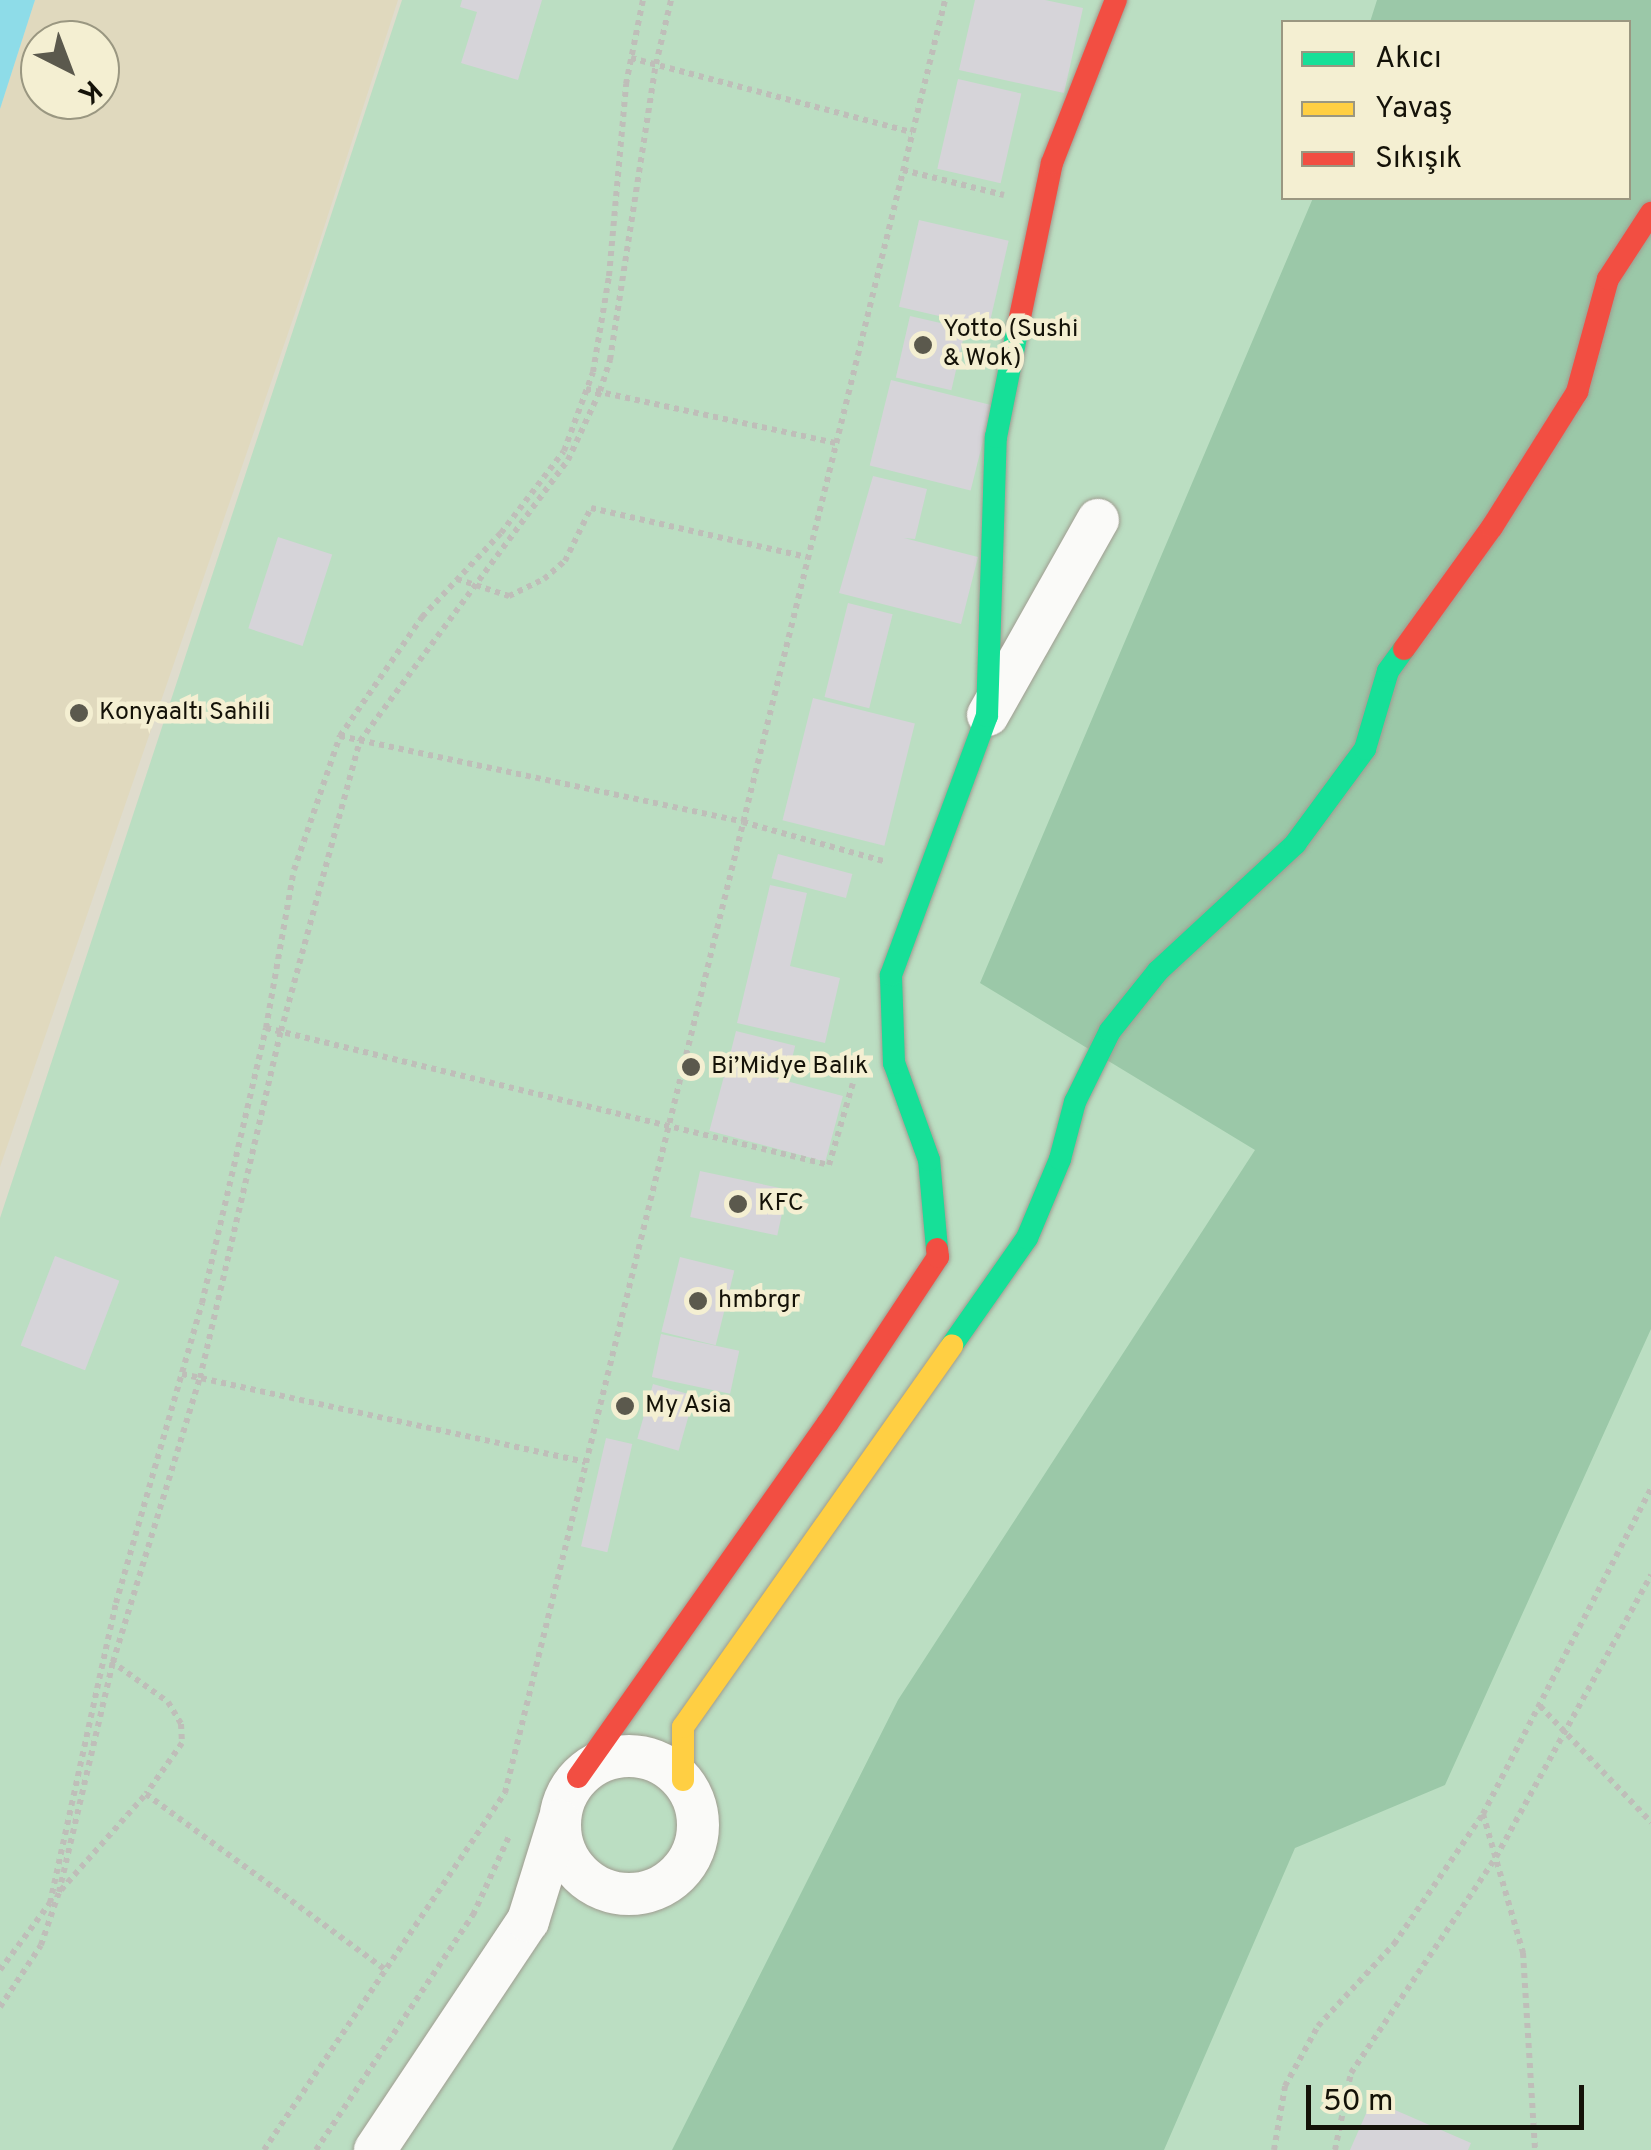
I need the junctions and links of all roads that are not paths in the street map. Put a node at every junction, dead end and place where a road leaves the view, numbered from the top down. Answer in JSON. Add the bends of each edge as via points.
{"nodes":[{"id":1,"x":1116,"y":0,"type":"edge"},
{"id":2,"x":1651,"y":212,"type":"edge"},
{"id":3,"x":1098,"y":520,"type":"dead end"},
{"id":4,"x":987,"y":716,"type":"junction"},
{"id":5,"x":578,"y":1777,"type":"junction"},
{"id":6,"x":683,"y":1780,"type":"junction"},
{"id":7,"x":559,"y":1822,"type":"junction"},
{"id":8,"x":613,"y":1893,"type":"junction"},
{"id":9,"x":528,"y":1921,"type":"junction"},
{"id":10,"x":375,"y":2150,"type":"edge"}],
"edges":[{"from":1,"to":4,"type":"street","via":[[1052,164],[996,437]]},
{"from":2,"to":6,"type":"street","via":[[1608,278],[1577,392],[1492,527],[1388,671],[1364,749],[1295,844],[1158,971],[1110,1031],[1075,1102],[1028,1238],[684,1728]]},
{"from":3,"to":4,"type":"street"},
{"from":4,"to":5,"type":"street","via":[[891,976],[894,1063],[930,1160],[938,1256]]},
{"from":5,"to":6,"type":"street","via":[[597,1762],[632,1756],[667,1766]]},
{"from":5,"to":7,"type":"street"},
{"from":6,"to":8,"type":"street","via":[[699,1820],[689,1862],[656,1889]]},
{"from":7,"to":8,"type":"street","via":[[573,1867]]},
{"from":7,"to":9,"type":"street"},
{"from":8,"to":9,"type":"street","via":[[558,1899]]},
{"from":9,"to":10,"type":"street"}]}
